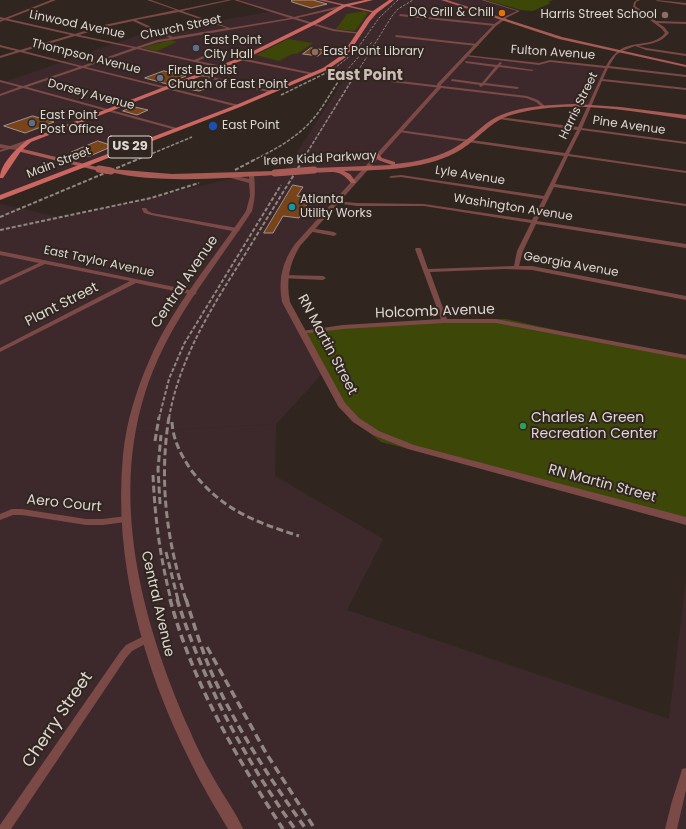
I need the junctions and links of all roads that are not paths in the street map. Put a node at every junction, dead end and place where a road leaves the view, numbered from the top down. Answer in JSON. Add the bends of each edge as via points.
{"nodes":[{"id":1,"x":54,"y":0,"type":"edge"},
{"id":2,"x":148,"y":0,"type":"edge"},
{"id":3,"x":231,"y":0,"type":"edge"},
{"id":4,"x":235,"y":0,"type":"edge"},
{"id":5,"x":320,"y":0,"type":"edge"},
{"id":6,"x":371,"y":0,"type":"edge"},
{"id":7,"x":390,"y":0,"type":"edge"},
{"id":8,"x":443,"y":0,"type":"edge"},
{"id":9,"x":450,"y":0,"type":"edge"},
{"id":10,"x":482,"y":0,"type":"edge"},
{"id":11,"x":639,"y":0,"type":"edge"},
{"id":12,"x":657,"y":0,"type":"edge"},
{"id":13,"x":686,"y":4,"type":"edge"},
{"id":14,"x":344,"y":6,"type":"junction"},
{"id":15,"x":179,"y":11,"type":"junction"},
{"id":16,"x":375,"y":12,"type":"junction"},
{"id":17,"x":400,"y":15,"type":"dead end"},
{"id":18,"x":293,"y":18,"type":"junction"},
{"id":19,"x":0,"y":19,"type":"edge"},
{"id":20,"x":6,"y":19,"type":"junction"},
{"id":21,"x":504,"y":19,"type":"junction"},
{"id":22,"x":133,"y":20,"type":"junction"},
{"id":23,"x":655,"y":22,"type":"junction"},
{"id":24,"x":686,"y":23,"type":"edge"},
{"id":25,"x":312,"y":24,"type":"junction"},
{"id":26,"x":496,"y":24,"type":"junction"},
{"id":27,"x":231,"y":28,"type":"junction"},
{"id":28,"x":360,"y":33,"type":"junction"},
{"id":29,"x":76,"y":34,"type":"junction"},
{"id":30,"x":396,"y":36,"type":"dead end"},
{"id":31,"x":172,"y":38,"type":"junction"},
{"id":32,"x":477,"y":45,"type":"junction"},
{"id":33,"x":634,"y":45,"type":"junction"},
{"id":34,"x":0,"y":46,"type":"edge"},
{"id":35,"x":138,"y":48,"type":"junction"},
{"id":36,"x":621,"y":49,"type":"junction"},
{"id":37,"x":646,"y":49,"type":"junction"},
{"id":38,"x":19,"y":51,"type":"junction"},
{"id":39,"x":208,"y":55,"type":"dead end"},
{"id":40,"x":686,"y":55,"type":"edge"},
{"id":41,"x":466,"y":56,"type":"junction"},
{"id":42,"x":0,"y":57,"type":"edge"},
{"id":43,"x":241,"y":59,"type":"junction"},
{"id":44,"x":502,"y":60,"type":"junction"},
{"id":45,"x":195,"y":61,"type":"junction"},
{"id":46,"x":466,"y":62,"type":"dead end"},
{"id":47,"x":686,"y":64,"type":"edge"},
{"id":48,"x":221,"y":66,"type":"junction"},
{"id":49,"x":498,"y":66,"type":"junction"},
{"id":50,"x":82,"y":67,"type":"junction"},
{"id":51,"x":608,"y":67,"type":"junction"},
{"id":52,"x":532,"y":70,"type":"dead end"},
{"id":53,"x":313,"y":74,"type":"junction"},
{"id":54,"x":671,"y":74,"type":"junction"},
{"id":55,"x":200,"y":75,"type":"junction"},
{"id":56,"x":686,"y":76,"type":"edge"},
{"id":57,"x":452,"y":80,"type":"dead end"},
{"id":58,"x":602,"y":80,"type":"junction"},
{"id":59,"x":0,"y":81,"type":"edge"},
{"id":60,"x":392,"y":81,"type":"dead end"},
{"id":61,"x":483,"y":84,"type":"junction"},
{"id":62,"x":22,"y":87,"type":"junction"},
{"id":63,"x":439,"y":87,"type":"junction"},
{"id":64,"x":667,"y":87,"type":"junction"},
{"id":65,"x":167,"y":88,"type":"junction"},
{"id":66,"x":517,"y":88,"type":"dead end"},
{"id":67,"x":686,"y":89,"type":"edge"},
{"id":68,"x":477,"y":91,"type":"junction"},
{"id":69,"x":272,"y":92,"type":"junction"},
{"id":70,"x":0,"y":95,"type":"edge"},
{"id":71,"x":238,"y":106,"type":"junction"},
{"id":72,"x":591,"y":106,"type":"junction"},
{"id":73,"x":544,"y":107,"type":"junction"},
{"id":74,"x":108,"y":111,"type":"junction"},
{"id":75,"x":686,"y":117,"type":"edge"},
{"id":76,"x":499,"y":118,"type":"junction"},
{"id":77,"x":176,"y":129,"type":"junction"},
{"id":78,"x":579,"y":129,"type":"junction"},
{"id":79,"x":399,"y":131,"type":"junction"},
{"id":80,"x":29,"y":141,"type":"junction"},
{"id":81,"x":470,"y":141,"type":"junction"},
{"id":82,"x":686,"y":143,"type":"edge"},
{"id":83,"x":0,"y":146,"type":"edge"},
{"id":84,"x":11,"y":148,"type":"junction"},
{"id":85,"x":19,"y":150,"type":"junction"},
{"id":86,"x":0,"y":152,"type":"edge"},
{"id":87,"x":566,"y":154,"type":"junction"},
{"id":88,"x":378,"y":155,"type":"junction"},
{"id":89,"x":84,"y":165,"type":"junction"},
{"id":90,"x":401,"y":165,"type":"junction"},
{"id":91,"x":162,"y":167,"type":"dead end"},
{"id":92,"x":366,"y":168,"type":"junction"},
{"id":93,"x":317,"y":170,"type":"junction"},
{"id":94,"x":686,"y":172,"type":"edge"},
{"id":95,"x":0,"y":176,"type":"edge"},
{"id":96,"x":167,"y":177,"type":"junction"},
{"id":97,"x":391,"y":178,"type":"dead end"},
{"id":98,"x":252,"y":179,"type":"junction"},
{"id":99,"x":353,"y":182,"type":"junction"},
{"id":100,"x":552,"y":185,"type":"junction"},
{"id":101,"x":0,"y":198,"type":"edge"},
{"id":102,"x":546,"y":198,"type":"junction"},
{"id":103,"x":335,"y":202,"type":"junction"},
{"id":104,"x":686,"y":205,"type":"edge"},
{"id":105,"x":144,"y":209,"type":"dead end"},
{"id":106,"x":533,"y":223,"type":"junction"},
{"id":107,"x":237,"y":230,"type":"junction"},
{"id":108,"x":310,"y":230,"type":"junction"},
{"id":109,"x":334,"y":234,"type":"dead end"},
{"id":110,"x":686,"y":246,"type":"edge"},
{"id":111,"x":418,"y":249,"type":"dead end"},
{"id":112,"x":0,"y":253,"type":"edge"},
{"id":113,"x":45,"y":262,"type":"junction"},
{"id":114,"x":516,"y":267,"type":"junction"},
{"id":115,"x":426,"y":271,"type":"junction"},
{"id":116,"x":283,"y":278,"type":"junction"},
{"id":117,"x":324,"y":278,"type":"dead end"},
{"id":118,"x":135,"y":281,"type":"junction"},
{"id":119,"x":0,"y":283,"type":"edge"},
{"id":120,"x":194,"y":293,"type":"junction"},
{"id":121,"x":686,"y":298,"type":"edge"},
{"id":122,"x":445,"y":321,"type":"junction"},
{"id":123,"x":302,"y":333,"type":"junction"},
{"id":124,"x":0,"y":350,"type":"edge"},
{"id":125,"x":686,"y":357,"type":"edge"},
{"id":126,"x":0,"y":517,"type":"edge"},
{"id":127,"x":126,"y":519,"type":"junction"},
{"id":128,"x":686,"y":521,"type":"edge"},
{"id":129,"x":148,"y":638,"type":"junction"},
{"id":130,"x":686,"y":773,"type":"edge"},
{"id":131,"x":4,"y":829,"type":"edge"},
{"id":132,"x":236,"y":829,"type":"edge"},
{"id":133,"x":671,"y":829,"type":"edge"}],
"edges":[{"from":1,"to":20,"type":"street"},
{"from":2,"to":15,"type":"street"},
{"from":3,"to":15,"type":"street"},
{"from":4,"to":18,"type":"street"},
{"from":5,"to":14,"type":"main road"},
{"from":6,"to":14,"type":"main road","name":"Church Street"},
{"from":7,"to":16,"type":"main road","name":"Main Street","number":"US 29"},
{"from":8,"to":21,"type":"main road"},
{"from":9,"to":21,"type":"main road"},
{"from":10,"to":21,"type":"street","via":[[519,11]]},
{"from":11,"to":23,"type":"street","via":[[634,6]]},
{"from":12,"to":13,"type":"street"},
{"from":14,"to":16,"type":"main road"},
{"from":14,"to":18,"type":"street","name":"Church Street"},
{"from":14,"to":25,"type":"main road"},
{"from":15,"to":22,"type":"street"},
{"from":15,"to":27,"type":"street"},
{"from":16,"to":28,"type":"main road","name":"Main Street","number":"US 29"},
{"from":17,"to":26,"type":"street"},
{"from":18,"to":25,"type":"street"},
{"from":18,"to":27,"type":"street","name":"Church Street"},
{"from":19,"to":20,"type":"street"},
{"from":20,"to":29,"type":"street","name":"Linwood Avenue"},
{"from":21,"to":26,"type":"street","name":"RN Martin Street"},
{"from":21,"to":36,"type":"main road","via":[[550,36]]},
{"from":22,"to":29,"type":"street"},
{"from":22,"to":31,"type":"street"},
{"from":23,"to":24,"type":"street"},
{"from":23,"to":33,"type":"street","via":[[666,30],[666,36],[657,41]]},
{"from":25,"to":28,"type":"street","via":[[336,31]]},
{"from":25,"to":43,"type":"main road"},
{"from":26,"to":32,"type":"street","name":"RN Martin Street"},
{"from":27,"to":31,"type":"street","name":"Church Street"},
{"from":28,"to":53,"type":"main road","name":"Main Street","number":"US 29","via":[[344,56]]},
{"from":29,"to":35,"type":"street","name":"Linwood Avenue"},
{"from":29,"to":38,"type":"street"},
{"from":30,"to":32,"type":"street"},
{"from":31,"to":35,"type":"street","name":"Church Street"},
{"from":32,"to":41,"type":"street","name":"RN Martin Street"},
{"from":33,"to":36,"type":"street"},
{"from":33,"to":37,"type":"street"},
{"from":34,"to":38,"type":"street","name":"Thompson Avenue"},
{"from":35,"to":45,"type":"street","name":"Linwood Avenue"},
{"from":35,"to":50,"type":"street","name":"Church Street"},
{"from":36,"to":37,"type":"street"},
{"from":36,"to":47,"type":"main road"},
{"from":36,"to":51,"type":"street","name":"Harris Street","via":[[614,55]]},
{"from":37,"to":40,"type":"street"},
{"from":38,"to":42,"type":"street"},
{"from":38,"to":50,"type":"street","name":"Thompson Avenue"},
{"from":39,"to":45,"type":"street"},
{"from":41,"to":44,"type":"street","name":"Fulton Avenue"},
{"from":41,"to":63,"type":"street","name":"RN Martin Street"},
{"from":43,"to":48,"type":"main road"},
{"from":43,"to":53,"type":"street"},
{"from":44,"to":49,"type":"street"},
{"from":44,"to":51,"type":"street","name":"Fulton Avenue","via":[[539,64],[550,61]]},
{"from":45,"to":48,"type":"street","name":"Linwood Avenue"},
{"from":46,"to":49,"type":"street"},
{"from":48,"to":55,"type":"main road"},
{"from":49,"to":52,"type":"street"},
{"from":49,"to":61,"type":"street"},
{"from":50,"to":62,"type":"street","name":"Church Street"},
{"from":50,"to":65,"type":"street","name":"Thompson Avenue"},
{"from":51,"to":54,"type":"street","name":"Fulton Avenue"},
{"from":51,"to":58,"type":"street","name":"Harris Street"},
{"from":53,"to":69,"type":"main road","name":"Main Street","number":"US 29"},
{"from":54,"to":56,"type":"street","name":"Fulton Avenue"},
{"from":54,"to":64,"type":"street"},
{"from":55,"to":65,"type":"main road"},
{"from":55,"to":69,"type":"street"},
{"from":57,"to":61,"type":"street"},
{"from":58,"to":64,"type":"street"},
{"from":58,"to":72,"type":"street","name":"Harris Street"},
{"from":59,"to":62,"type":"street","name":"Dorsey Avenue"},
{"from":60,"to":63,"type":"street"},
{"from":61,"to":66,"type":"street"},
{"from":61,"to":68,"type":"street"},
{"from":62,"to":70,"type":"street","name":"Church Street"},
{"from":62,"to":74,"type":"street","name":"Dorsey Avenue"},
{"from":63,"to":68,"type":"street"},
{"from":63,"to":79,"type":"street","name":"RN Martin Street"},
{"from":64,"to":67,"type":"street"},
{"from":65,"to":71,"type":"street","name":"Thompson Avenue"},
{"from":65,"to":74,"type":"main road"},
{"from":68,"to":73,"type":"street","via":[[527,97]]},
{"from":69,"to":71,"type":"main road","name":"Main Street","number":"US 29"},
{"from":71,"to":77,"type":"main road","name":"Main Street","number":"US 29"},
{"from":72,"to":73,"type":"main road","name":"Irene Kidd Parkway"},
{"from":72,"to":75,"type":"main road","name":"Irene Kidd Parkway"},
{"from":72,"to":78,"type":"street","name":"Harris Street"},
{"from":73,"to":76,"type":"main road","name":"Irene Kidd Parkway","via":[[510,113]]},
{"from":74,"to":77,"type":"street","name":"Dorsey Avenue"},
{"from":74,"to":80,"type":"main road"},
{"from":76,"to":78,"type":"street","name":"Pine Avenue"},
{"from":76,"to":81,"type":"main road","name":"Irene Kidd Parkway","via":[[485,126]]},
{"from":77,"to":89,"type":"main road","name":"Main Street","number":"US 29"},
{"from":78,"to":82,"type":"street","name":"Pine Avenue"},
{"from":78,"to":87,"type":"street","name":"Harris Street"},
{"from":79,"to":81,"type":"street"},
{"from":79,"to":88,"type":"street","name":"RN Martin Street"},
{"from":80,"to":84,"type":"street"},
{"from":80,"to":85,"type":"main road"},
{"from":81,"to":87,"type":"street"},
{"from":81,"to":90,"type":"main road","name":"Irene Kidd Parkway","via":[[444,155]]},
{"from":83,"to":84,"type":"street"},
{"from":84,"to":85,"type":"street"},
{"from":84,"to":86,"type":"street"},
{"from":85,"to":89,"type":"main road"},
{"from":85,"to":95,"type":"main road"},
{"from":87,"to":94,"type":"street"},
{"from":87,"to":100,"type":"street","name":"Harris Street"},
{"from":88,"to":90,"type":"main road","via":[[380,159]]},
{"from":88,"to":92,"type":"street","name":"RN Martin Street"},
{"from":89,"to":96,"type":"main road","name":"Irene Kidd Parkway","bridge":true,"via":[[111,171]]},
{"from":89,"to":101,"type":"main road","name":"Main Street","number":"US 29"},
{"from":90,"to":92,"type":"main road","name":"Irene Kidd Parkway"},
{"from":91,"to":96,"type":"main road","via":[[162,174]]},
{"from":92,"to":93,"type":"main road","name":"Irene Kidd Parkway"},
{"from":92,"to":99,"type":"street","name":"RN Martin Street"},
{"from":93,"to":98,"type":"main road","name":"Irene Kidd Parkway","bridge":true,"via":[[266,173]]},
{"from":93,"to":99,"type":"main road","via":[[344,172]]},
{"from":96,"to":98,"type":"main road","name":"Irene Kidd Parkway","via":[[227,176]]},
{"from":97,"to":102,"type":"street","name":"Lyle Avenue","via":[[401,176]]},
{"from":98,"to":107,"type":"street","name":"Central Avenue","via":[[253,202]]},
{"from":99,"to":103,"type":"street","name":"RN Martin Street"},
{"from":100,"to":102,"type":"street","name":"Harris Street"},
{"from":100,"to":104,"type":"street"},
{"from":102,"to":106,"type":"street","name":"Harris Street"},
{"from":103,"to":106,"type":"street","name":"Washington Avenue","via":[[365,206],[424,205]]},
{"from":103,"to":108,"type":"street","name":"RN Martin Street"},
{"from":105,"to":107,"type":"street","via":[[151,214]]},
{"from":106,"to":110,"type":"street","name":"Washington Avenue"},
{"from":106,"to":114,"type":"street","name":"Harris Street","via":[[520,251]]},
{"from":107,"to":120,"type":"street","name":"Central Avenue"},
{"from":108,"to":109,"type":"street"},
{"from":108,"to":116,"type":"street","name":"RN Martin Street","via":[[291,254]]},
{"from":111,"to":115,"type":"street"},
{"from":112,"to":113,"type":"street","name":"East Taylor Avenue"},
{"from":113,"to":118,"type":"street","name":"East Taylor Avenue"},
{"from":113,"to":119,"type":"street"},
{"from":114,"to":115,"type":"street","name":"Georgia Avenue"},
{"from":114,"to":121,"type":"street","name":"Georgia Avenue"},
{"from":115,"to":122,"type":"street"},
{"from":116,"to":117,"type":"street"},
{"from":116,"to":123,"type":"street","name":"RN Martin Street","via":[[286,302]]},
{"from":118,"to":120,"type":"street","name":"East Taylor Avenue"},
{"from":118,"to":124,"type":"street","name":"Plant Street"},
{"from":120,"to":127,"type":"street","name":"Central Avenue","via":[[164,339],[142,388],[128,449]]},
{"from":122,"to":123,"type":"street","name":"Holcomb Avenue","via":[[343,327]]},
{"from":122,"to":125,"type":"street","name":"Holcomb Avenue","via":[[480,320],[513,323]]},
{"from":123,"to":128,"type":"street","name":"RN Martin Street","via":[[341,404],[356,420],[376,433],[410,447]]},
{"from":126,"to":127,"type":"street","name":"Aero Court","via":[[12,512],[22,512],[86,522]]},
{"from":127,"to":129,"type":"street","name":"Central Avenue","via":[[133,575]]},
{"from":129,"to":131,"type":"street","name":"Cherry Street","via":[[129,648],[123,655]]},
{"from":129,"to":132,"type":"street","name":"Central Avenue","via":[[184,736]]},
{"from":130,"to":133,"type":"street","via":[[676,801]]}]}
